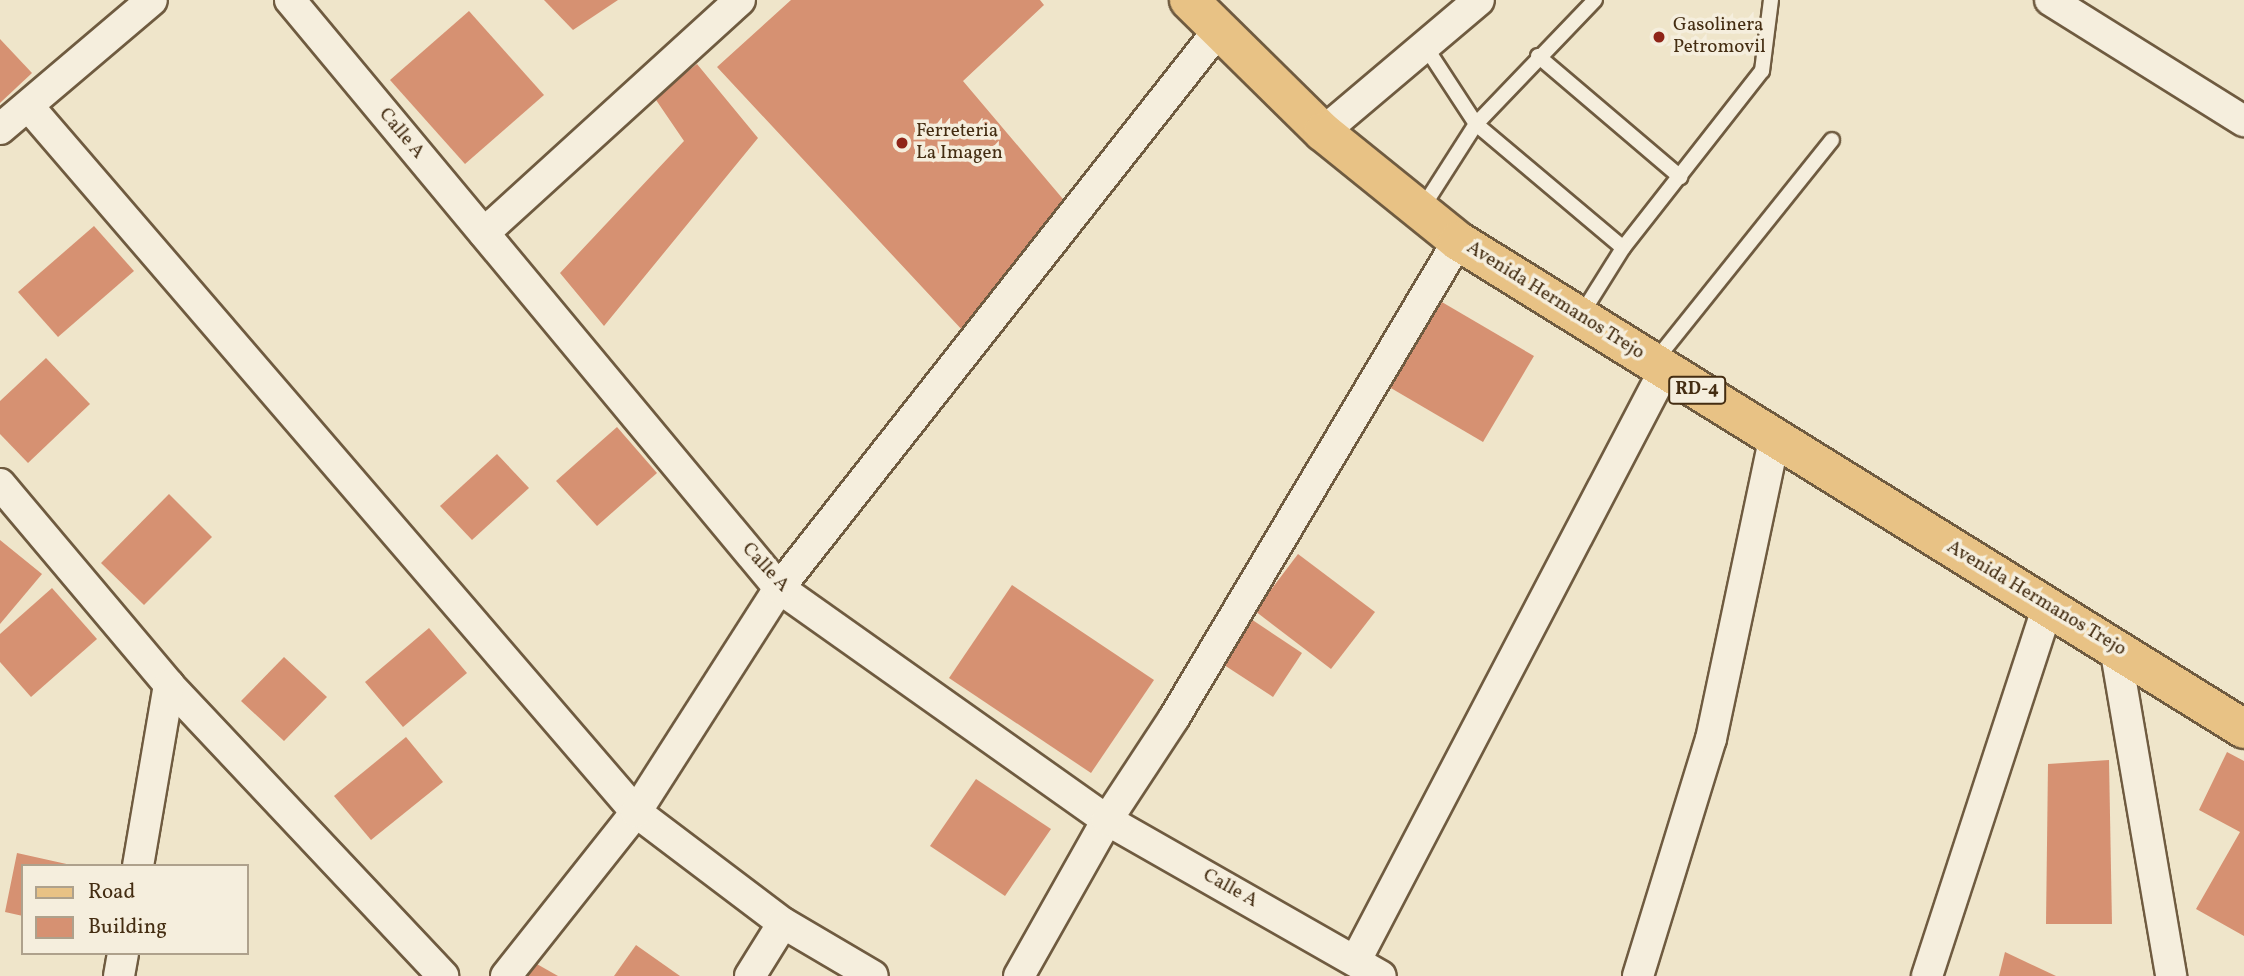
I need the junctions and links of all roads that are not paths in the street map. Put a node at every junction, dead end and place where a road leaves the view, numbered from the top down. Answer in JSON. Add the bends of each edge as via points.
{"nodes":[{"id":1,"x":152,"y":0,"type":"edge"},
{"id":2,"x":290,"y":0,"type":"edge"},
{"id":3,"x":740,"y":0,"type":"edge"},
{"id":4,"x":1189,"y":0,"type":"edge"},
{"id":5,"x":1479,"y":0,"type":"edge"},
{"id":6,"x":1595,"y":0,"type":"edge"},
{"id":7,"x":1771,"y":0,"type":"edge"},
{"id":8,"x":2050,"y":0,"type":"edge"},
{"id":9,"x":1217,"y":32,"type":"junction"},
{"id":10,"x":1425,"y":46,"type":"junction"},
{"id":11,"x":1538,"y":57,"type":"junction"},
{"id":12,"x":30,"y":108,"type":"junction"},
{"id":13,"x":2244,"y":121,"type":"edge"},
{"id":14,"x":1476,"y":124,"type":"junction"},
{"id":15,"x":0,"y":129,"type":"edge"},
{"id":16,"x":1323,"y":132,"type":"junction"},
{"id":17,"x":1832,"y":140,"type":"dead end"},
{"id":18,"x":1680,"y":177,"type":"junction"},
{"id":19,"x":1421,"y":211,"type":"junction"},
{"id":20,"x":484,"y":233,"type":"junction"},
{"id":21,"x":1458,"y":241,"type":"junction"},
{"id":22,"x":1623,"y":248,"type":"junction"},
{"id":23,"x":1580,"y":316,"type":"junction"},
{"id":24,"x":1659,"y":365,"type":"junction"},
{"id":25,"x":1774,"y":440,"type":"junction"},
{"id":26,"x":0,"y":484,"type":"edge"},
{"id":27,"x":779,"y":588,"type":"junction"},
{"id":28,"x":2048,"y":606,"type":"junction"},
{"id":29,"x":2115,"y":647,"type":"junction"},
{"id":30,"x":169,"y":685,"type":"junction"},
{"id":31,"x":2244,"y":729,"type":"edge"},
{"id":32,"x":636,"y":812,"type":"junction"},
{"id":33,"x":1107,"y":820,"type":"junction"},
{"id":34,"x":138,"y":864,"type":"edge"},
{"id":35,"x":783,"y":923,"type":"junction"},
{"id":36,"x":123,"y":955,"type":"edge"},
{"id":37,"x":1356,"y":960,"type":"junction"},
{"id":38,"x":119,"y":976,"type":"edge"},
{"id":39,"x":443,"y":976,"type":"edge"},
{"id":40,"x":506,"y":976,"type":"edge"},
{"id":41,"x":750,"y":976,"type":"edge"},
{"id":42,"x":873,"y":976,"type":"edge"},
{"id":43,"x":1019,"y":976,"type":"edge"},
{"id":44,"x":1381,"y":976,"type":"edge"},
{"id":45,"x":1638,"y":976,"type":"edge"},
{"id":46,"x":1927,"y":976,"type":"edge"},
{"id":47,"x":2171,"y":976,"type":"edge"}],
"edges":[{"from":1,"to":12,"type":"street"},
{"from":2,"to":20,"type":"street","name":"Calle A"},
{"from":3,"to":20,"type":"street"},
{"from":4,"to":9,"type":"main road","name":"Avenida Hermanos Trejo","number":"RD-4"},
{"from":5,"to":10,"type":"street"},
{"from":6,"to":11,"type":"lane"},
{"from":7,"to":18,"type":"lane","via":[[1762,71]]},
{"from":8,"to":13,"type":"street"},
{"from":9,"to":16,"type":"main road","name":"Avenida Hermanos Trejo","number":"RD-4"},
{"from":9,"to":27,"type":"street"},
{"from":10,"to":14,"type":"lane"},
{"from":10,"to":16,"type":"street"},
{"from":11,"to":14,"type":"lane"},
{"from":11,"to":18,"type":"lane"},
{"from":12,"to":15,"type":"street"},
{"from":12,"to":32,"type":"street"},
{"from":14,"to":19,"type":"lane"},
{"from":14,"to":22,"type":"lane"},
{"from":16,"to":19,"type":"main road","name":"Avenida Hermanos Trejo","number":"RD-4"},
{"from":17,"to":24,"type":"lane"},
{"from":18,"to":22,"type":"lane"},
{"from":19,"to":21,"type":"main road","name":"Avenida Hermanos Trejo","number":"RD-4"},
{"from":20,"to":27,"type":"street","name":"Calle A"},
{"from":21,"to":23,"type":"main road","name":"Avenida Hermanos Trejo","number":"RD-4"},
{"from":21,"to":33,"type":"street","via":[[1174,718]]},
{"from":22,"to":23,"type":"lane"},
{"from":23,"to":24,"type":"main road","name":"Avenida Hermanos Trejo","number":"RD-4"},
{"from":24,"to":25,"type":"main road","name":"Avenida Hermanos Trejo","number":"RD-4"},
{"from":24,"to":37,"type":"street"},
{"from":25,"to":28,"type":"main road","name":"Avenida Hermanos Trejo","number":"RD-4"},
{"from":25,"to":45,"type":"street","via":[[1711,739]]},
{"from":26,"to":30,"type":"street"},
{"from":27,"to":32,"type":"street"},
{"from":27,"to":33,"type":"street","name":"Calle A"},
{"from":28,"to":29,"type":"main road","name":"Avenida Hermanos Trejo","number":"RD-4"},
{"from":28,"to":46,"type":"street"},
{"from":29,"to":31,"type":"main road","name":"Avenida Hermanos Trejo","number":"RD-4"},
{"from":29,"to":47,"type":"street"},
{"from":30,"to":34,"type":"street"},
{"from":30,"to":39,"type":"street"},
{"from":32,"to":35,"type":"street"},
{"from":32,"to":40,"type":"street"},
{"from":33,"to":37,"type":"street","name":"Calle A"},
{"from":33,"to":43,"type":"street"},
{"from":35,"to":41,"type":"street"},
{"from":35,"to":42,"type":"street"},
{"from":36,"to":38,"type":"street"},
{"from":37,"to":44,"type":"street","name":"Calle A"}]}
